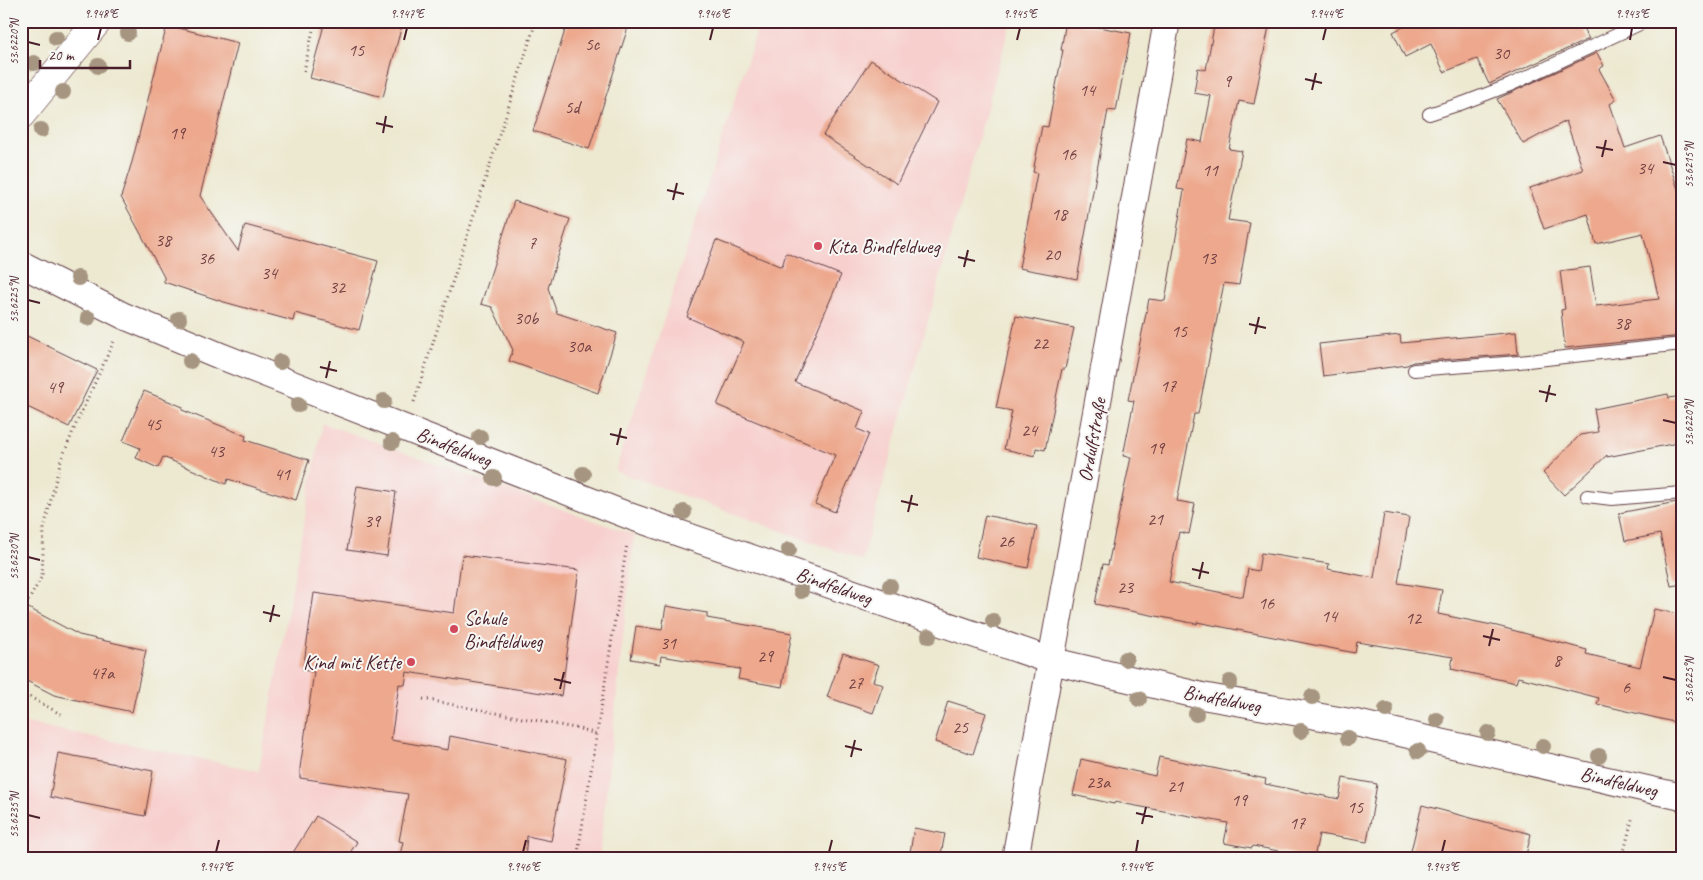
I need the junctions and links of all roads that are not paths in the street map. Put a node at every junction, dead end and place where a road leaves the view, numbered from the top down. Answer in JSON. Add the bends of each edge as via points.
{"nodes":[{"id":1,"x":98,"y":21,"type":"edge"},
{"id":2,"x":1167,"y":21,"type":"edge"},
{"id":3,"x":1646,"y":21,"type":"edge"},
{"id":4,"x":1429,"y":114,"type":"dead end"},
{"id":5,"x":21,"y":115,"type":"edge"},
{"id":6,"x":21,"y":264,"type":"edge"},
{"id":7,"x":1682,"y":344,"type":"edge"},
{"id":8,"x":1414,"y":370,"type":"dead end"},
{"id":9,"x":1682,"y":493,"type":"edge"},
{"id":10,"x":1587,"y":496,"type":"dead end"},
{"id":11,"x":1052,"y":661,"type":"junction"},
{"id":12,"x":1682,"y":796,"type":"edge"},
{"id":13,"x":1015,"y":859,"type":"edge"}],
"edges":[{"from":1,"to":5,"type":"street"},
{"from":2,"to":11,"type":"street","name":"Ordulfstraße"},
{"from":3,"to":4,"type":"lane","via":[[1510,85]]},
{"from":6,"to":11,"type":"street","name":"Bindfeldweg","via":[[124,316],[218,355],[632,516]]},
{"from":7,"to":8,"type":"lane"},
{"from":9,"to":10,"type":"lane","via":[[1612,499]]},
{"from":11,"to":12,"type":"street","name":"Bindfeldweg","via":[[1202,696],[1356,723]]},
{"from":11,"to":13,"type":"street","name":"Ordulfstraße"}]}
